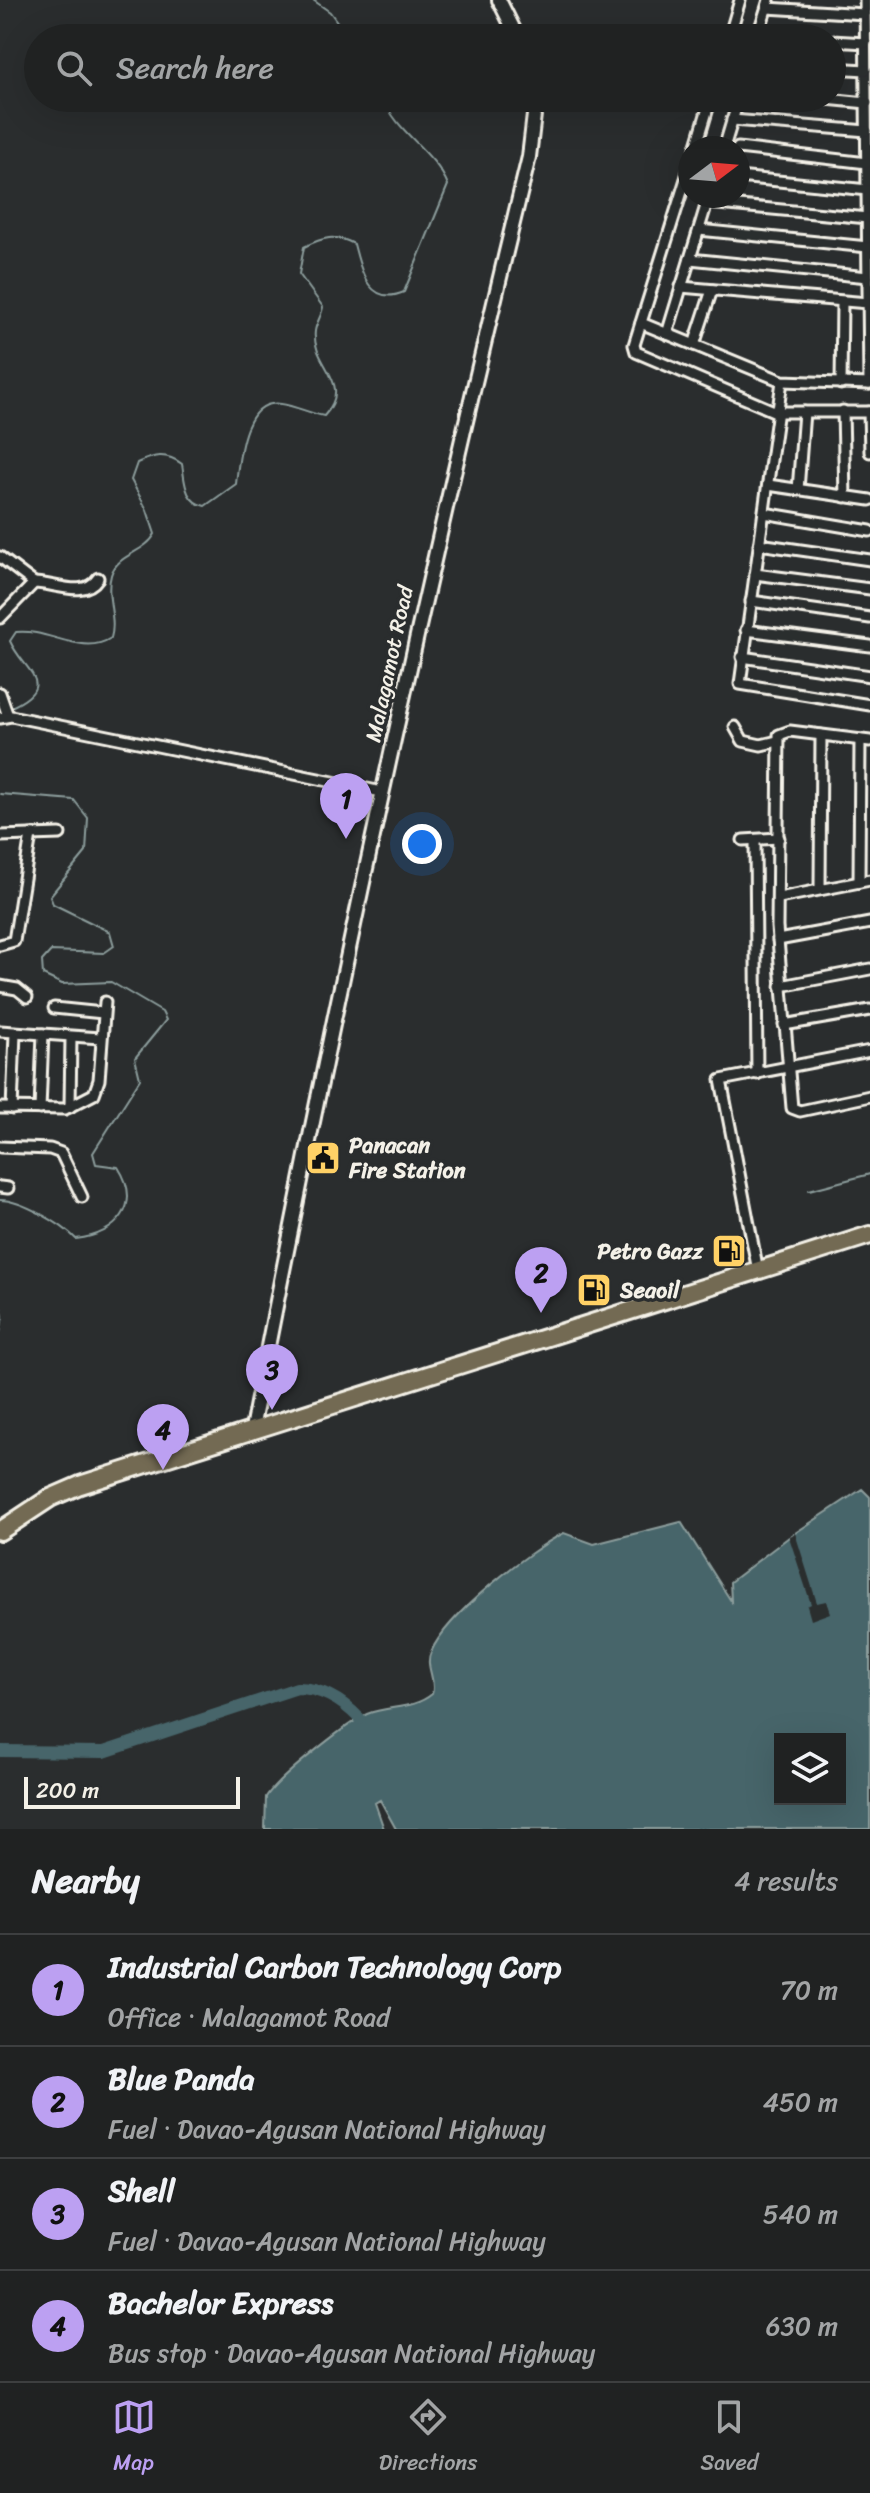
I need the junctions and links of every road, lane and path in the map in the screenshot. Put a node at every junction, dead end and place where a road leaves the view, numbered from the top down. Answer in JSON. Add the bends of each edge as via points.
{"nodes":[{"id":1,"x":499,"y":0,"type":"edge"},
{"id":2,"x":740,"y":0,"type":"edge"},
{"id":3,"x":865,"y":0,"type":"edge"},
{"id":4,"x":768,"y":4,"type":"edge"},
{"id":5,"x":865,"y":14,"type":"junction"},
{"id":6,"x":511,"y":24,"type":"edge"},
{"id":7,"x":733,"y":24,"type":"edge"},
{"id":8,"x":762,"y":24,"type":"edge"},
{"id":9,"x":846,"y":42,"type":"edge"},
{"id":10,"x":866,"y":43,"type":"junction"},
{"id":11,"x":846,"y":69,"type":"edge"},
{"id":12,"x":866,"y":70,"type":"junction"},
{"id":13,"x":846,"y":101,"type":"edge"},
{"id":14,"x":867,"y":103,"type":"junction"},
{"id":15,"x":534,"y":112,"type":"edge"},
{"id":16,"x":707,"y":112,"type":"edge"},
{"id":17,"x":735,"y":112,"type":"edge"},
{"id":18,"x":732,"y":120,"type":"junction"},
{"id":19,"x":867,"y":131,"type":"junction"},
{"id":20,"x":700,"y":136,"type":"edge"},
{"id":21,"x":727,"y":136,"type":"edge"},
{"id":22,"x":750,"y":149,"type":"edge"},
{"id":23,"x":867,"y":163,"type":"junction"},
{"id":24,"x":750,"y":178,"type":"edge"},
{"id":25,"x":868,"y":190,"type":"junction"},
{"id":26,"x":678,"y":204,"type":"edge"},
{"id":27,"x":750,"y":205,"type":"edge"},
{"id":28,"x":706,"y":208,"type":"edge"},
{"id":29,"x":868,"y":218,"type":"junction"},
{"id":30,"x":699,"y":230,"type":"junction"},
{"id":31,"x":868,"y":247,"type":"edge"},
{"id":32,"x":690,"y":259,"type":"junction"},
{"id":33,"x":868,"y":277,"type":"edge"},
{"id":34,"x":681,"y":287,"type":"junction"},
{"id":35,"x":712,"y":290,"type":"junction"},
{"id":36,"x":842,"y":302,"type":"junction"},
{"id":37,"x":868,"y":303,"type":"edge"},
{"id":38,"x":641,"y":323,"type":"junction"},
{"id":39,"x":667,"y":334,"type":"junction"},
{"id":40,"x":694,"y":345,"type":"junction"},
{"id":41,"x":782,"y":381,"type":"junction"},
{"id":42,"x":841,"y":384,"type":"junction"},
{"id":43,"x":870,"y":384,"type":"edge"},
{"id":44,"x":843,"y":411,"type":"junction"},
{"id":45,"x":776,"y":412,"type":"junction"},
{"id":46,"x":804,"y":412,"type":"junction"},
{"id":47,"x":870,"y":412,"type":"edge"},
{"id":48,"x":870,"y":452,"type":"edge"},
{"id":49,"x":768,"y":485,"type":"junction"},
{"id":50,"x":798,"y":490,"type":"junction"},
{"id":51,"x":845,"y":497,"type":"junction"},
{"id":52,"x":870,"y":500,"type":"edge"},
{"id":53,"x":764,"y":513,"type":"junction"},
{"id":54,"x":870,"y":531,"type":"edge"},
{"id":55,"x":759,"y":544,"type":"junction"},
{"id":56,"x":0,"y":557,"type":"edge"},
{"id":57,"x":870,"y":560,"type":"edge"},
{"id":58,"x":755,"y":574,"type":"junction"},
{"id":59,"x":98,"y":578,"type":"dead end"},
{"id":60,"x":34,"y":583,"type":"junction"},
{"id":61,"x":870,"y":589,"type":"edge"},
{"id":62,"x":751,"y":601,"type":"junction"},
{"id":63,"x":0,"y":618,"type":"edge"},
{"id":64,"x":870,"y":618,"type":"edge"},
{"id":65,"x":746,"y":630,"type":"junction"},
{"id":66,"x":870,"y":646,"type":"edge"},
{"id":67,"x":742,"y":657,"type":"junction"},
{"id":68,"x":870,"y":676,"type":"edge"},
{"id":69,"x":870,"y":705,"type":"edge"},
{"id":70,"x":4,"y":709,"type":"edge"},
{"id":71,"x":735,"y":727,"type":"dead end"},
{"id":72,"x":821,"y":735,"type":"junction"},
{"id":73,"x":865,"y":740,"type":"edge"},
{"id":74,"x":778,"y":741,"type":"junction"},
{"id":75,"x":382,"y":792,"type":"junction"},
{"id":76,"x":60,"y":834,"type":"dead end"},
{"id":77,"x":31,"y":835,"type":"junction"},
{"id":78,"x":0,"y":836,"type":"edge"},
{"id":79,"x":779,"y":838,"type":"junction"},
{"id":80,"x":743,"y":840,"type":"dead end"},
{"id":81,"x":755,"y":840,"type":"junction"},
{"id":82,"x":870,"y":880,"type":"edge"},
{"id":83,"x":859,"y":882,"type":"junction"},
{"id":84,"x":820,"y":889,"type":"junction"},
{"id":85,"x":779,"y":898,"type":"junction"},
{"id":86,"x":870,"y":923,"type":"edge"},
{"id":87,"x":778,"y":940,"type":"junction"},
{"id":88,"x":0,"y":945,"type":"edge"},
{"id":89,"x":870,"y":969,"type":"edge"},
{"id":90,"x":0,"y":986,"type":"edge"},
{"id":91,"x":781,"y":986,"type":"junction"},
{"id":92,"x":27,"y":997,"type":"dead end"},
{"id":93,"x":105,"y":1002,"type":"dead end"},
{"id":94,"x":54,"y":1008,"type":"dead end"},
{"id":95,"x":870,"y":1010,"type":"edge"},
{"id":96,"x":103,"y":1013,"type":"junction"},
{"id":97,"x":784,"y":1025,"type":"junction"},
{"id":98,"x":0,"y":1031,"type":"edge"},
{"id":99,"x":15,"y":1033,"type":"junction"},
{"id":100,"x":43,"y":1034,"type":"junction"},
{"id":101,"x":71,"y":1037,"type":"junction"},
{"id":102,"x":100,"y":1038,"type":"junction"},
{"id":103,"x":870,"y":1051,"type":"edge"},
{"id":104,"x":787,"y":1068,"type":"junction"},
{"id":105,"x":757,"y":1074,"type":"junction"},
{"id":106,"x":870,"y":1096,"type":"edge"},
{"id":107,"x":70,"y":1107,"type":"junction"},
{"id":108,"x":0,"y":1108,"type":"edge"},
{"id":109,"x":12,"y":1109,"type":"junction"},
{"id":110,"x":40,"y":1109,"type":"junction"},
{"id":111,"x":0,"y":1147,"type":"edge"},
{"id":112,"x":82,"y":1197,"type":"dead end"},
{"id":113,"x":870,"y":1235,"type":"edge"},
{"id":114,"x":758,"y":1271,"type":"junction"},
{"id":115,"x":252,"y":1429,"type":"junction"},
{"id":116,"x":0,"y":1531,"type":"edge"}],
"edges":[{"from":1,"to":6,"type":"street"},
{"from":2,"to":7,"type":"street"},
{"from":3,"to":5,"type":"street"},
{"from":4,"to":5,"type":"street"},
{"from":4,"to":8,"type":"street"},
{"from":5,"to":10,"type":"street"},
{"from":9,"to":10,"type":"street"},
{"from":10,"to":12,"type":"street"},
{"from":11,"to":12,"type":"street"},
{"from":12,"to":14,"type":"street"},
{"from":13,"to":14,"type":"street"},
{"from":14,"to":19,"type":"street"},
{"from":15,"to":75,"type":"street","name":"Malagamot Road","via":[[529,157],[451,473]]},
{"from":16,"to":20,"type":"street"},
{"from":17,"to":18,"type":"street"},
{"from":18,"to":19,"type":"street"},
{"from":18,"to":21,"type":"street"},
{"from":19,"to":23,"type":"street"},
{"from":22,"to":23,"type":"street"},
{"from":23,"to":25,"type":"street"},
{"from":24,"to":25,"type":"street"},
{"from":25,"to":29,"type":"street"},
{"from":26,"to":38,"type":"street"},
{"from":27,"to":29,"type":"street"},
{"from":28,"to":30,"type":"street"},
{"from":29,"to":31,"type":"street"},
{"from":30,"to":31,"type":"street"},
{"from":30,"to":32,"type":"street"},
{"from":31,"to":33,"type":"street"},
{"from":32,"to":33,"type":"street"},
{"from":32,"to":34,"type":"street"},
{"from":33,"to":37,"type":"street"},
{"from":34,"to":35,"type":"street"},
{"from":34,"to":39,"type":"street"},
{"from":35,"to":36,"type":"street"},
{"from":35,"to":40,"type":"street"},
{"from":36,"to":37,"type":"street"},
{"from":36,"to":42,"type":"street"},
{"from":37,"to":43,"type":"street"},
{"from":38,"to":39,"type":"street"},
{"from":38,"to":45,"type":"street","via":[[634,345],[639,354]]},
{"from":39,"to":40,"type":"street"},
{"from":40,"to":41,"type":"street"},
{"from":41,"to":42,"type":"street"},
{"from":41,"to":45,"type":"street"},
{"from":42,"to":43,"type":"street"},
{"from":44,"to":46,"type":"street"},
{"from":44,"to":47,"type":"street"},
{"from":44,"to":51,"type":"street"},
{"from":45,"to":46,"type":"street"},
{"from":45,"to":49,"type":"street"},
{"from":46,"to":50,"type":"street"},
{"from":47,"to":48,"type":"street"},
{"from":49,"to":50,"type":"street"},
{"from":49,"to":53,"type":"street"},
{"from":50,"to":51,"type":"street"},
{"from":51,"to":52,"type":"street"},
{"from":53,"to":54,"type":"street"},
{"from":53,"to":55,"type":"street"},
{"from":55,"to":57,"type":"street"},
{"from":55,"to":58,"type":"street"},
{"from":56,"to":60,"type":"street"},
{"from":58,"to":61,"type":"street"},
{"from":58,"to":62,"type":"street"},
{"from":59,"to":60,"type":"street","via":[[80,590]]},
{"from":60,"to":63,"type":"street"},
{"from":62,"to":64,"type":"street"},
{"from":62,"to":65,"type":"street"},
{"from":65,"to":66,"type":"street"},
{"from":65,"to":67,"type":"street"},
{"from":67,"to":68,"type":"street"},
{"from":67,"to":69,"type":"street","via":[[742,686]]},
{"from":70,"to":75,"type":"street"},
{"from":71,"to":74,"type":"street","via":[[743,741]]},
{"from":72,"to":73,"type":"street"},
{"from":72,"to":74,"type":"street","via":[[784,731]]},
{"from":72,"to":84,"type":"street"},
{"from":73,"to":83,"type":"street"},
{"from":74,"to":79,"type":"street"},
{"from":75,"to":115,"type":"street","name":"Malagamot Road"},
{"from":76,"to":77,"type":"street"},
{"from":77,"to":78,"type":"street"},
{"from":77,"to":88,"type":"street","via":[[14,941]]},
{"from":79,"to":81,"type":"street"},
{"from":79,"to":85,"type":"street"},
{"from":80,"to":81,"type":"street"},
{"from":81,"to":105,"type":"street"},
{"from":82,"to":83,"type":"street"},
{"from":83,"to":84,"type":"street"},
{"from":84,"to":85,"type":"street"},
{"from":85,"to":87,"type":"street"},
{"from":86,"to":87,"type":"street"},
{"from":87,"to":91,"type":"street"},
{"from":89,"to":91,"type":"street"},
{"from":90,"to":92,"type":"street"},
{"from":91,"to":97,"type":"street"},
{"from":93,"to":96,"type":"street"},
{"from":94,"to":96,"type":"street"},
{"from":95,"to":97,"type":"street"},
{"from":96,"to":102,"type":"street"},
{"from":97,"to":104,"type":"street"},
{"from":98,"to":99,"type":"street"},
{"from":99,"to":100,"type":"street"},
{"from":99,"to":109,"type":"street"},
{"from":100,"to":101,"type":"street"},
{"from":100,"to":110,"type":"street"},
{"from":101,"to":102,"type":"street"},
{"from":101,"to":107,"type":"street"},
{"from":102,"to":107,"type":"street","via":[[97,1088]]},
{"from":103,"to":104,"type":"street"},
{"from":104,"to":105,"type":"street"},
{"from":104,"to":106,"type":"street","via":[[794,1111]]},
{"from":105,"to":114,"type":"street","via":[[721,1080]]},
{"from":107,"to":110,"type":"street"},
{"from":108,"to":109,"type":"street"},
{"from":109,"to":110,"type":"street"},
{"from":111,"to":112,"type":"street","via":[[61,1153]]},
{"from":113,"to":114,"type":"highway"},
{"from":114,"to":115,"type":"highway"},
{"from":115,"to":116,"type":"highway","via":[[80,1485]]}]}
